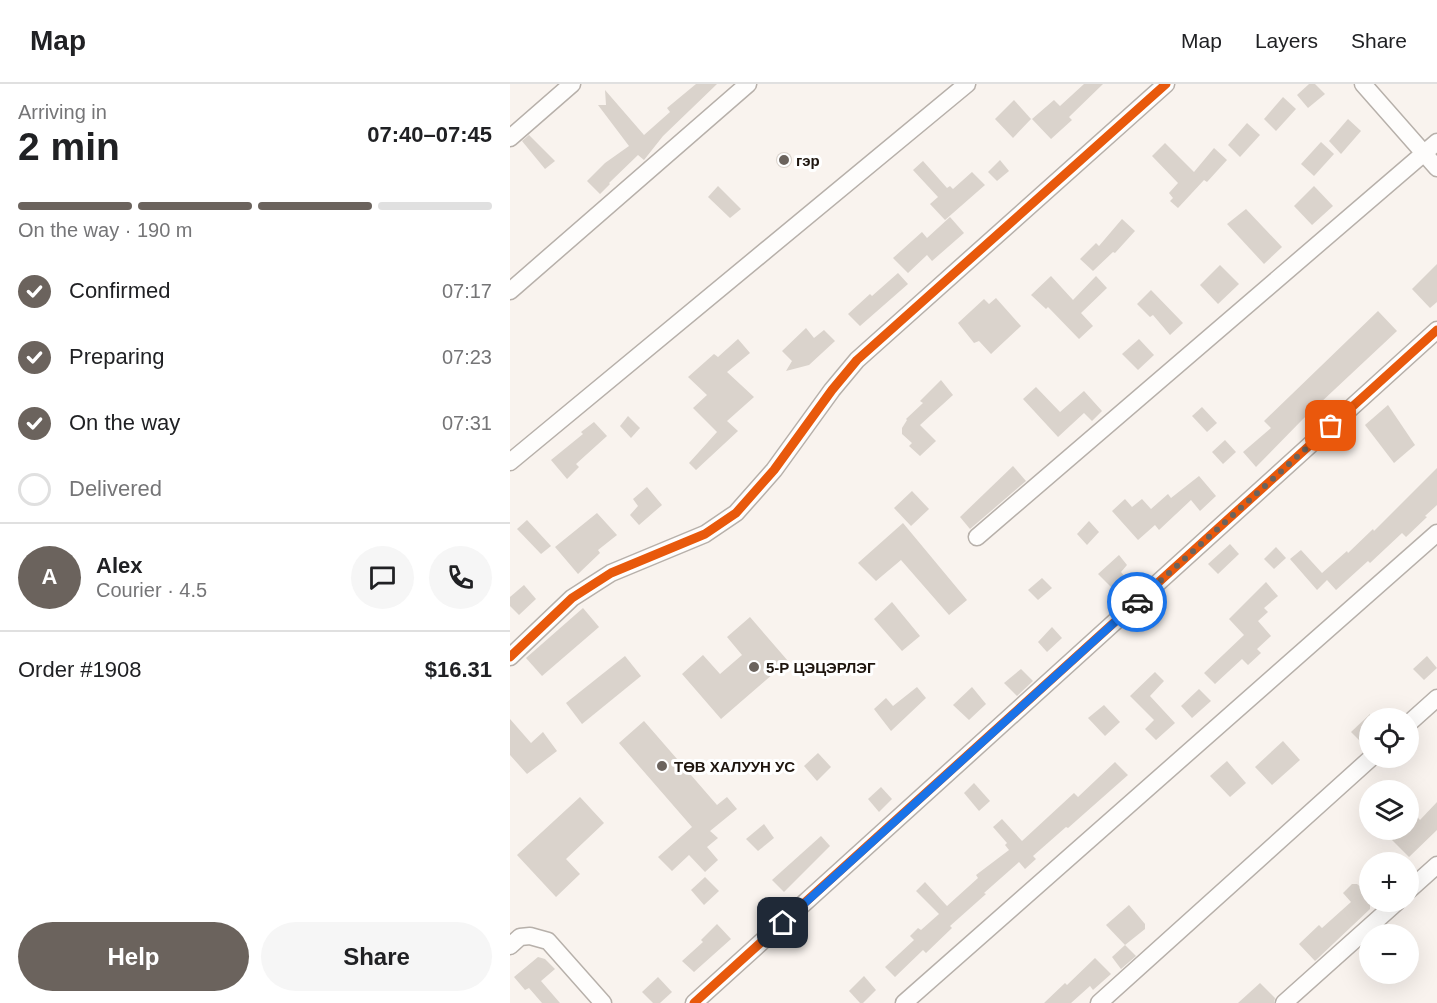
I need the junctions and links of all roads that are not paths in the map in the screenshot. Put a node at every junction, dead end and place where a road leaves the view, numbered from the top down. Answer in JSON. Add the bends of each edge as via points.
{"nodes":[{"id":1,"x":572,"y":84,"type":"edge"},
{"id":2,"x":748,"y":84,"type":"edge"},
{"id":3,"x":967,"y":84,"type":"edge"},
{"id":4,"x":1166,"y":84,"type":"edge"},
{"id":5,"x":1363,"y":84,"type":"edge"},
{"id":6,"x":510,"y":138,"type":"edge"},
{"id":7,"x":1431,"y":147,"type":"edge"},
{"id":8,"x":1437,"y":168,"type":"edge"},
{"id":9,"x":510,"y":291,"type":"edge"},
{"id":10,"x":1437,"y":330,"type":"edge"},
{"id":11,"x":510,"y":462,"type":"edge"},
{"id":12,"x":1437,"y":534,"type":"edge"},
{"id":13,"x":977,"y":537,"type":"dead end"},
{"id":14,"x":510,"y":657,"type":"edge"},
{"id":15,"x":1437,"y":698,"type":"edge"},
{"id":16,"x":1419,"y":714,"type":"edge"},
{"id":17,"x":1360,"y":768,"type":"edge"},
{"id":18,"x":1437,"y":866,"type":"edge"},
{"id":19,"x":1419,"y":882,"type":"edge"},
{"id":20,"x":1386,"y":912,"type":"edge"},
{"id":21,"x":510,"y":946,"type":"edge"},
{"id":22,"x":603,"y":1003,"type":"edge"},
{"id":23,"x":694,"y":1003,"type":"edge"},
{"id":24,"x":904,"y":1003,"type":"edge"},
{"id":25,"x":1099,"y":1003,"type":"edge"},
{"id":26,"x":1284,"y":1003,"type":"edge"}],
"edges":[{"from":1,"to":6,"type":"street"},
{"from":2,"to":9,"type":"street"},
{"from":3,"to":11,"type":"street"},
{"from":4,"to":14,"type":"street","via":[[857,360],[774,471],[736,513],[705,534],[611,573],[572,598]]},
{"from":5,"to":7,"type":"street"},
{"from":7,"to":8,"type":"street"},
{"from":7,"to":13,"type":"street"},
{"from":10,"to":23,"type":"street"},
{"from":12,"to":24,"type":"street"},
{"from":15,"to":16,"type":"street"},
{"from":17,"to":25,"type":"street"},
{"from":18,"to":19,"type":"street"},
{"from":20,"to":26,"type":"street"},
{"from":21,"to":22,"type":"street","via":[[520,937],[548,941]]}]}
